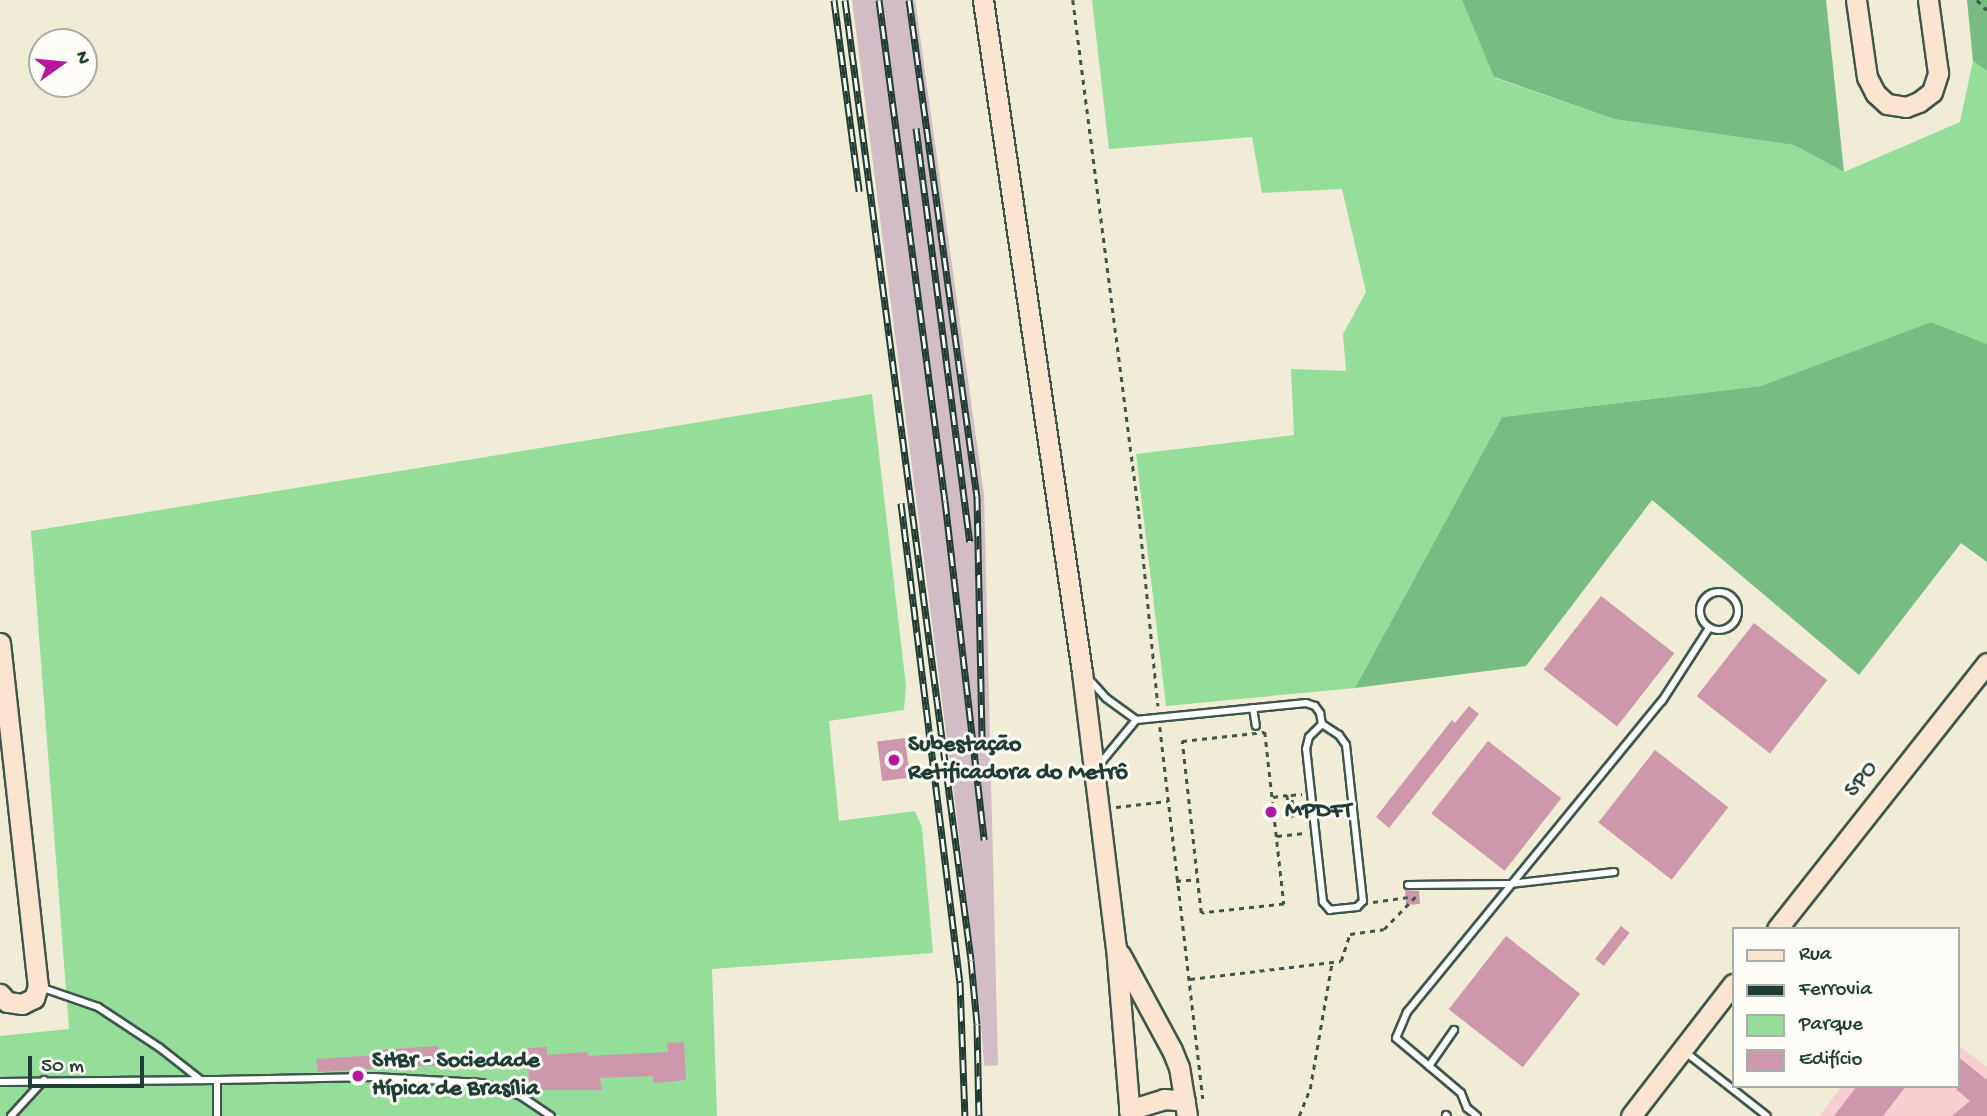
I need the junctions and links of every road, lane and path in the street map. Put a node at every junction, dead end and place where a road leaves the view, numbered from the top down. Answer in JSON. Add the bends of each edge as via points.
{"nodes":[{"id":1,"x":983,"y":0,"type":"edge"},
{"id":2,"x":1073,"y":0,"type":"edge"},
{"id":3,"x":1856,"y":0,"type":"edge"},
{"id":4,"x":1928,"y":0,"type":"edge"},
{"id":5,"x":1977,"y":0,"type":"edge"},
{"id":6,"x":1987,"y":10,"type":"edge"},
{"id":7,"x":1709,"y":628,"type":"junction"},
{"id":8,"x":0,"y":643,"type":"edge"},
{"id":9,"x":1987,"y":663,"type":"edge"},
{"id":10,"x":1082,"y":672,"type":"junction"},
{"id":11,"x":1253,"y":708,"type":"junction"},
{"id":12,"x":1159,"y":718,"type":"junction"},
{"id":13,"x":1136,"y":720,"type":"junction"},
{"id":14,"x":1322,"y":724,"type":"junction"},
{"id":15,"x":1255,"y":726,"type":"dead end"},
{"id":16,"x":1094,"y":770,"type":"junction"},
{"id":17,"x":1310,"y":793,"type":"junction"},
{"id":18,"x":1273,"y":797,"type":"junction"},
{"id":19,"x":1168,"y":801,"type":"junction"},
{"id":20,"x":1100,"y":809,"type":"junction"},
{"id":21,"x":1301,"y":833,"type":"dead end"},
{"id":22,"x":1277,"y":836,"type":"junction"},
{"id":23,"x":1614,"y":872,"type":"dead end"},
{"id":24,"x":1197,"y":879,"type":"junction"},
{"id":25,"x":1177,"y":881,"type":"junction"},
{"id":26,"x":1510,"y":884,"type":"junction"},
{"id":27,"x":1408,"y":885,"type":"dead end"},
{"id":28,"x":1425,"y":885,"type":"junction"},
{"id":29,"x":1416,"y":896,"type":"junction"},
{"id":30,"x":1363,"y":901,"type":"junction"},
{"id":31,"x":1779,"y":927,"type":"edge"},
{"id":32,"x":1116,"y":947,"type":"junction"},
{"id":33,"x":1332,"y":962,"type":"junction"},
{"id":34,"x":1190,"y":979,"type":"junction"},
{"id":35,"x":38,"y":986,"type":"junction"},
{"id":36,"x":1731,"y":988,"type":"edge"},
{"id":37,"x":2,"y":1002,"type":"edge"},
{"id":38,"x":1454,"y":1030,"type":"dead end"},
{"id":39,"x":1682,"y":1050,"type":"junction"},
{"id":40,"x":1429,"y":1066,"type":"junction"},
{"id":41,"x":44,"y":1080,"type":"junction"},
{"id":42,"x":201,"y":1080,"type":"junction"},
{"id":43,"x":217,"y":1080,"type":"junction"},
{"id":44,"x":0,"y":1082,"type":"edge"},
{"id":45,"x":1192,"y":1106,"type":"edge"},
{"id":46,"x":1129,"y":1113,"type":"edge"},
{"id":47,"x":11,"y":1116,"type":"edge"},
{"id":48,"x":217,"y":1116,"type":"edge"},
{"id":49,"x":551,"y":1116,"type":"edge"},
{"id":50,"x":1299,"y":1116,"type":"edge"},
{"id":51,"x":1477,"y":1116,"type":"edge"},
{"id":52,"x":1631,"y":1116,"type":"edge"},
{"id":53,"x":1767,"y":1116,"type":"edge"}],
"edges":[{"from":1,"to":10,"type":"street"},
{"from":2,"to":12,"type":"path","via":[[1139,514]]},
{"from":3,"to":4,"type":"street","via":[[1867,77],[1887,104],[1906,107],[1932,92],[1938,73]]},
{"from":5,"to":6,"type":"path"},
{"from":7,"to":7,"type":"lane","via":[[1701,619],[1700,607],[1706,596],[1719,592],[1732,597],[1738,610],[1734,623],[1723,630]]},
{"from":7,"to":26,"type":"lane","via":[[1662,701]]},
{"from":8,"to":35,"type":"street"},
{"from":9,"to":31,"type":"street","name":"SPO"},
{"from":10,"to":13,"type":"lane"},
{"from":10,"to":16,"type":"street"},
{"from":11,"to":12,"type":"lane"},
{"from":11,"to":14,"type":"lane","via":[[1307,704],[1315,706]]},
{"from":11,"to":15,"type":"lane"},
{"from":12,"to":13,"type":"lane"},
{"from":12,"to":19,"type":"path"},
{"from":13,"to":16,"type":"lane"},
{"from":14,"to":17,"type":"lane","via":[[1309,737],[1306,750]]},
{"from":14,"to":30,"type":"lane","via":[[1346,745]]},
{"from":16,"to":20,"type":"street"},
{"from":17,"to":18,"type":"path","via":[[1291,795],[1294,815],[1290,816],[1287,795]]},
{"from":17,"to":30,"type":"lane","via":[[1325,907],[1357,907]]},
{"from":18,"to":22,"type":"path"},
{"from":18,"to":24,"type":"path","via":[[1265,732],[1182,741]]},
{"from":19,"to":20,"type":"path"},
{"from":19,"to":25,"type":"path"},
{"from":20,"to":32,"type":"street"},
{"from":21,"to":22,"type":"path"},
{"from":22,"to":24,"type":"path","via":[[1284,904],[1201,913]]},
{"from":23,"to":26,"type":"lane"},
{"from":24,"to":25,"type":"path"},
{"from":25,"to":34,"type":"path"},
{"from":26,"to":28,"type":"lane"},
{"from":26,"to":40,"type":"lane","via":[[1407,1012],[1396,1038]]},
{"from":27,"to":28,"type":"lane"},
{"from":28,"to":29,"type":"path"},
{"from":29,"to":30,"type":"path"},
{"from":29,"to":33,"type":"path","via":[[1384,929],[1350,934],[1341,961]]},
{"from":32,"to":45,"type":"street","via":[[1172,1050]]},
{"from":32,"to":46,"type":"street"},
{"from":33,"to":34,"type":"path"},
{"from":33,"to":50,"type":"path","via":[[1310,1089]]},
{"from":34,"to":45,"type":"path"},
{"from":35,"to":37,"type":"street","via":[[29,1002]]},
{"from":35,"to":42,"type":"lane","via":[[98,1007]]},
{"from":36,"to":39,"type":"street"},
{"from":38,"to":40,"type":"lane"},
{"from":39,"to":52,"type":"street"},
{"from":39,"to":53,"type":"lane"},
{"from":40,"to":51,"type":"lane","via":[[1461,1093]]},
{"from":41,"to":42,"type":"lane"},
{"from":41,"to":44,"type":"lane"},
{"from":41,"to":47,"type":"lane"},
{"from":42,"to":43,"type":"lane"},
{"from":43,"to":48,"type":"lane"},
{"from":43,"to":49,"type":"lane","via":[[373,1077],[482,1083],[521,1097]]},
{"from":45,"to":46,"type":"street","via":[[1164,1099]]}]}
